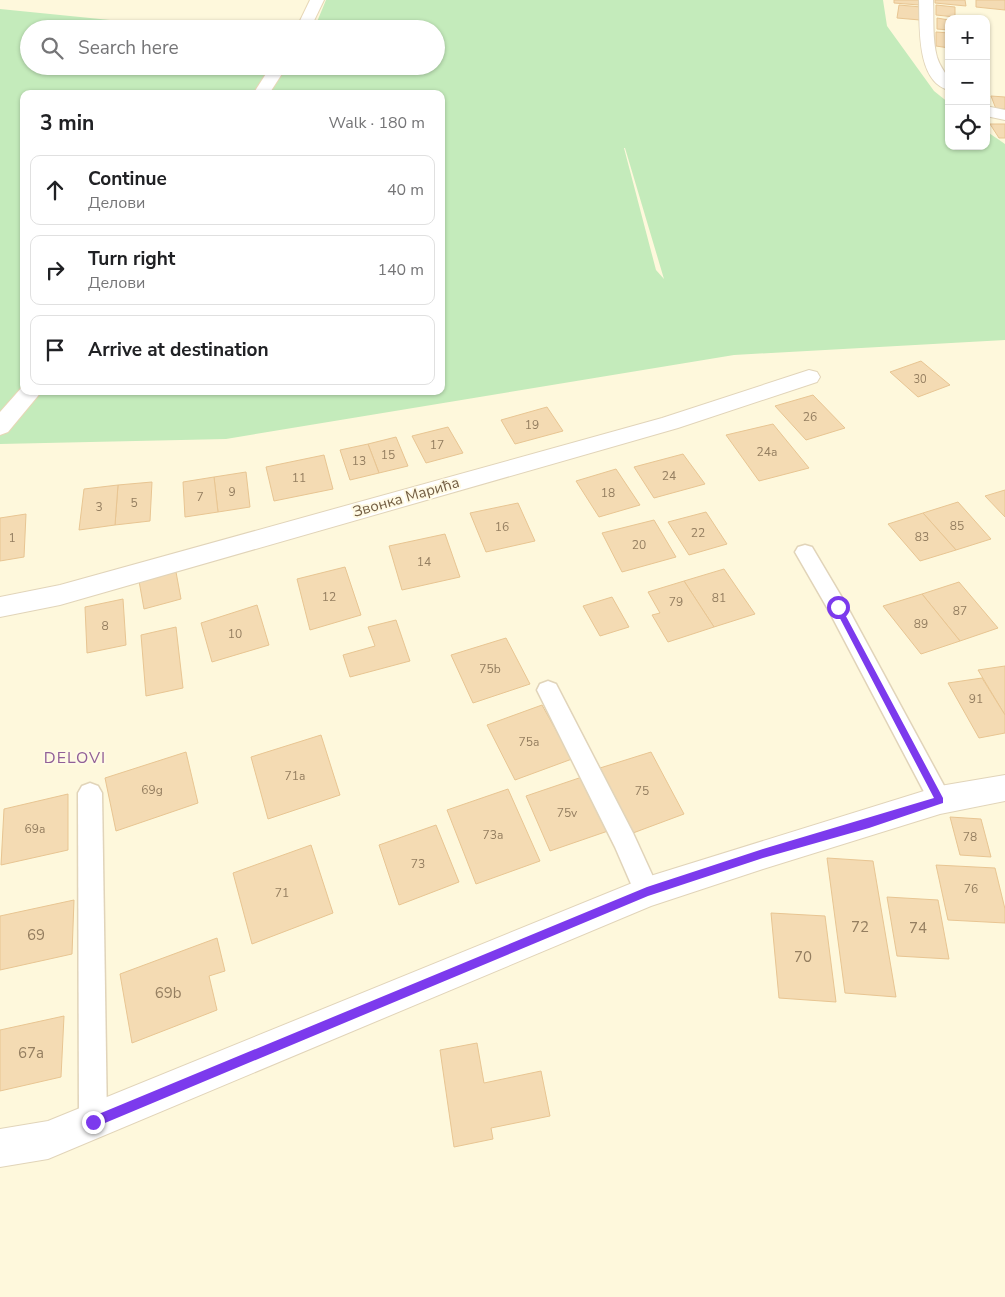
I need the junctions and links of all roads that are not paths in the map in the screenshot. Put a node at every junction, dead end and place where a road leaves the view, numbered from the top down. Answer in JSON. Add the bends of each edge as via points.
{"nodes":[{"id":1,"x":317,"y":0,"type":"edge"},
{"id":2,"x":926,"y":0,"type":"edge"},
{"id":3,"x":308,"y":20,"type":"edge"},
{"id":4,"x":273,"y":75,"type":"edge"},
{"id":5,"x":945,"y":81,"type":"edge"},
{"id":6,"x":264,"y":90,"type":"edge"},
{"id":7,"x":990,"y":112,"type":"edge"},
{"id":8,"x":1005,"y":116,"type":"edge"},
{"id":9,"x":809,"y":377,"type":"dead end"},
{"id":10,"x":27,"y":395,"type":"edge"},
{"id":11,"x":0,"y":426,"type":"edge"},
{"id":12,"x":805,"y":552,"type":"dead end"},
{"id":13,"x":0,"y":607,"type":"edge"},
{"id":14,"x":548,"y":690,"type":"dead end"},
{"id":15,"x":1005,"y":788,"type":"edge"},
{"id":16,"x":90,"y":793,"type":"dead end"},
{"id":17,"x":940,"y":800,"type":"junction"},
{"id":18,"x":647,"y":892,"type":"junction"},
{"id":19,"x":93,"y":1122,"type":"junction"},
{"id":20,"x":0,"y":1148,"type":"edge"}],
"edges":[{"from":1,"to":3,"type":"street"},
{"from":2,"to":5,"type":"street","via":[[927,54],[933,69]]},
{"from":4,"to":6,"type":"street"},
{"from":7,"to":8,"type":"street"},
{"from":9,"to":13,"type":"street","name":"Звонка Марића","via":[[660,426],[60,595]]},
{"from":10,"to":11,"type":"street"},
{"from":12,"to":17,"type":"lane","via":[[838,607]]},
{"from":14,"to":18,"type":"lane"},
{"from":15,"to":17,"type":"street"},
{"from":16,"to":19,"type":"lane"},
{"from":17,"to":18,"type":"street"},
{"from":18,"to":19,"type":"street"},
{"from":19,"to":20,"type":"street","via":[[48,1140]]}]}
